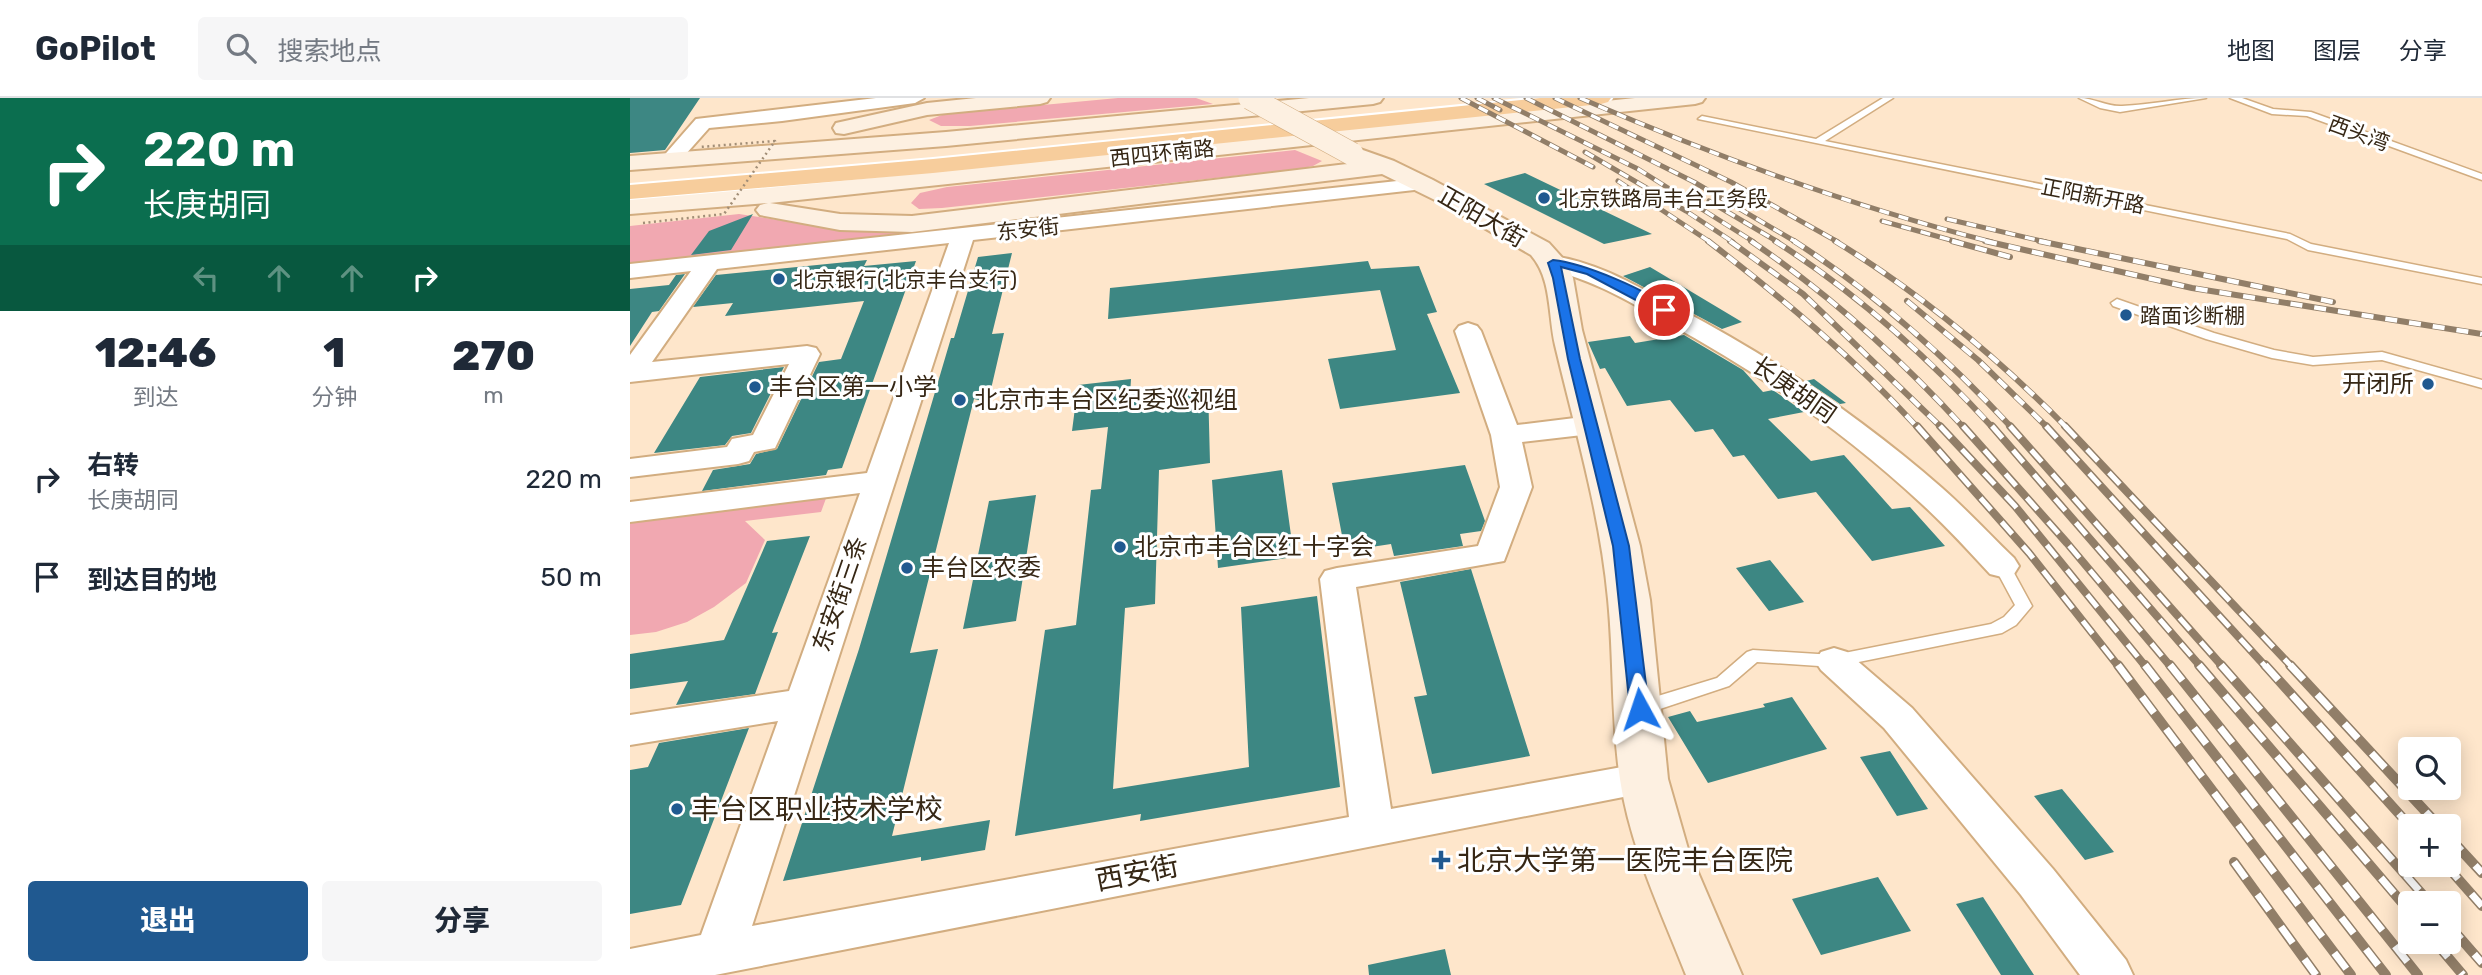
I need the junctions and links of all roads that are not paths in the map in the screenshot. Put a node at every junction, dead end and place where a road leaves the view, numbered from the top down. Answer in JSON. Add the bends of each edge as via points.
{"nodes":[{"id":1,"x":915,"y":98,"type":"edge"},
{"id":2,"x":1040,"y":98,"type":"edge"},
{"id":3,"x":1250,"y":98,"type":"edge"},
{"id":4,"x":1271,"y":98,"type":"edge"},
{"id":5,"x":1373,"y":98,"type":"edge"},
{"id":6,"x":1464,"y":98,"type":"edge"},
{"id":7,"x":1601,"y":98,"type":"edge"},
{"id":8,"x":1889,"y":98,"type":"edge"},
{"id":9,"x":2083,"y":98,"type":"edge"},
{"id":10,"x":2202,"y":98,"type":"edge"},
{"id":11,"x":2234,"y":98,"type":"edge"},
{"id":12,"x":962,"y":101,"type":"edge"},
{"id":13,"x":1698,"y":108,"type":"edge"},
{"id":14,"x":946,"y":139,"type":"junction"},
{"id":15,"x":1818,"y":142,"type":"junction"},
{"id":16,"x":709,"y":152,"type":"junction"},
{"id":17,"x":1371,"y":157,"type":"junction"},
{"id":18,"x":670,"y":160,"type":"junction"},
{"id":19,"x":630,"y":163,"type":"edge"},
{"id":20,"x":630,"y":177,"type":"edge"},
{"id":21,"x":2482,"y":177,"type":"edge"},
{"id":22,"x":923,"y":179,"type":"junction"},
{"id":23,"x":1425,"y":184,"type":"junction"},
{"id":24,"x":630,"y":192,"type":"edge"},
{"id":25,"x":716,"y":201,"type":"junction"},
{"id":26,"x":637,"y":215,"type":"edge"},
{"id":27,"x":965,"y":226,"type":"junction"},
{"id":28,"x":709,"y":262,"type":"junction"},
{"id":29,"x":1553,"y":263,"type":"junction"},
{"id":30,"x":630,"y":271,"type":"edge"},
{"id":31,"x":2482,"y":281,"type":"edge"},
{"id":32,"x":2117,"y":303,"type":"dead end"},
{"id":33,"x":1468,"y":331,"type":"dead end"},
{"id":34,"x":630,"y":374,"type":"edge"},
{"id":35,"x":2482,"y":384,"type":"edge"},
{"id":36,"x":1591,"y":425,"type":"junction"},
{"id":37,"x":1506,"y":435,"type":"junction"},
{"id":38,"x":630,"y":468,"type":"edge"},
{"id":39,"x":879,"y":481,"type":"junction"},
{"id":40,"x":630,"y":512,"type":"edge"},
{"id":41,"x":2002,"y":566,"type":"joint"},
{"id":42,"x":1834,"y":661,"type":"junction"},
{"id":43,"x":802,"y":703,"type":"junction"},
{"id":44,"x":1640,"y":709,"type":"junction"},
{"id":45,"x":630,"y":730,"type":"edge"},
{"id":46,"x":1644,"y":779,"type":"junction"},
{"id":47,"x":1372,"y":828,"type":"junction"},
{"id":48,"x":719,"y":953,"type":"junction"},
{"id":49,"x":630,"y":970,"type":"edge"},
{"id":50,"x":1714,"y":975,"type":"edge"},
{"id":51,"x":2109,"y":975,"type":"edge"}],
"edges":[{"from":1,"to":18,"type":"street","via":[[703,122]]},
{"from":2,"to":12,"type":"main road"},
{"from":3,"to":17,"type":"main road","name":"正阳大街","bridge":true},
{"from":4,"to":17,"type":"main road","name":"正阳大街"},
{"from":5,"to":14,"type":"main road","name":"西四环南路"},
{"from":6,"to":20,"type":"highway","name":"西四环南路"},
{"from":7,"to":24,"type":"highway","name":"西四环南路"},
{"from":8,"to":15,"type":"lane"},
{"from":9,"to":10,"type":"lane","via":[[2120,108]]},
{"from":11,"to":21,"type":"lane","name":"西头湾","via":[[2272,111],[2308,114]]},
{"from":12,"to":14,"type":"main road","via":[[915,119],[911,125],[913,132]]},
{"from":12,"to":16,"type":"main road"},
{"from":13,"to":15,"type":"lane","name":"正阳新开路"},
{"from":13,"to":22,"type":"main road","name":"西四环南路"},
{"from":14,"to":16,"type":"main road","name":"西四环南路"},
{"from":15,"to":31,"type":"lane","name":"正阳新开路","via":[[2139,204],[2290,237],[2308,247]]},
{"from":16,"to":18,"type":"main road","name":"西四环南路"},
{"from":17,"to":23,"type":"main road","name":"正阳大街"},
{"from":17,"to":27,"type":"main road"},
{"from":18,"to":19,"type":"main road","name":"西四环南路"},
{"from":22,"to":25,"type":"main road","name":"西四环南路"},
{"from":22,"to":27,"type":"main road","via":[[885,200],[886,209]]},
{"from":23,"to":27,"type":"street","name":"东安街"},
{"from":23,"to":29,"type":"main road","name":"正阳大街","via":[[1540,249]]},
{"from":25,"to":26,"type":"main road","name":"西四环南路"},
{"from":25,"to":27,"type":"main road","via":[[839,222]]},
{"from":27,"to":28,"type":"street","name":"东安街"},
{"from":27,"to":39,"type":"street","name":"东安街三条"},
{"from":28,"to":30,"type":"street","name":"东安街"},
{"from":28,"to":34,"type":"street"},
{"from":29,"to":36,"type":"main road"},
{"from":29,"to":41,"type":"street","name":"长庚胡同","via":[[1591,271],[1788,382],[1924,489]]},
{"from":32,"to":35,"type":"lane","via":[[2272,354],[2314,361],[2382,356]]},
{"from":33,"to":37,"type":"street"},
{"from":34,"to":38,"type":"street","via":[[807,354],[764,443],[743,445],[738,455]]},
{"from":36,"to":37,"type":"street"},
{"from":36,"to":44,"type":"main road","via":[[1621,546]]},
{"from":37,"to":47,"type":"street","via":[[1516,487],[1492,554],[1337,579]]},
{"from":39,"to":40,"type":"street"},
{"from":39,"to":43,"type":"street","name":"东安街三条"},
{"from":41,"to":42,"type":"lane","via":[[2024,606],[1996,629]]},
{"from":42,"to":44,"type":"lane","via":[[1753,656],[1723,682]]},
{"from":42,"to":51,"type":"street","via":[[1898,718]]},
{"from":43,"to":45,"type":"street"},
{"from":43,"to":48,"type":"street","name":"东安街三条"},
{"from":44,"to":46,"type":"main road"},
{"from":46,"to":47,"type":"street","name":"西安街"},
{"from":46,"to":50,"type":"main road","via":[[1662,849]]},
{"from":47,"to":48,"type":"street","name":"西安街"},
{"from":48,"to":49,"type":"street","name":"西安街"}]}
